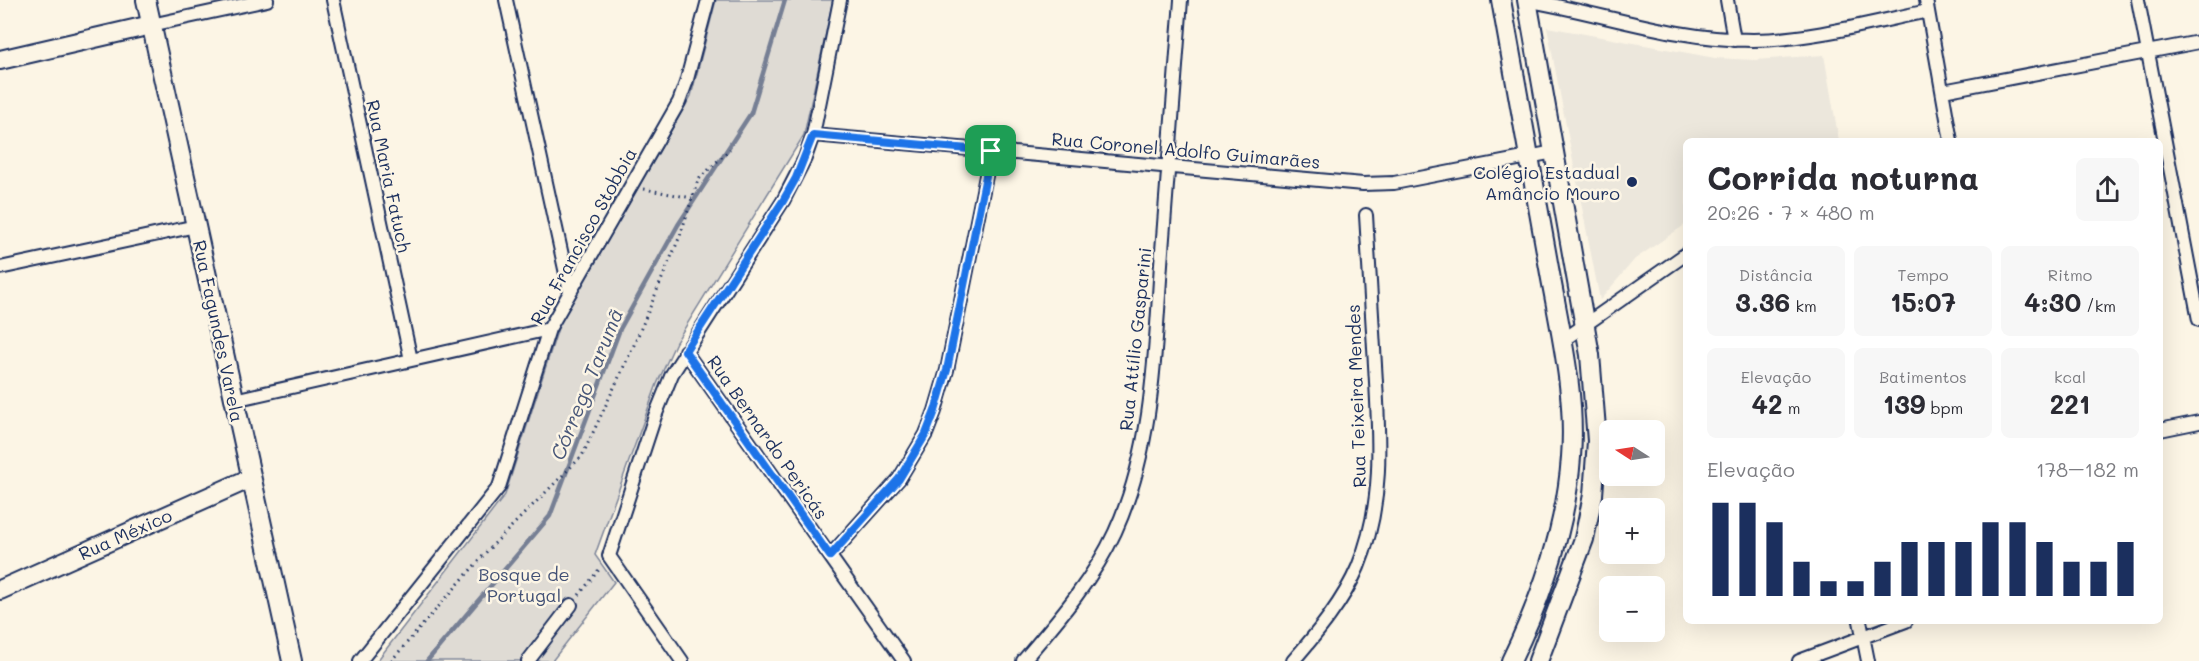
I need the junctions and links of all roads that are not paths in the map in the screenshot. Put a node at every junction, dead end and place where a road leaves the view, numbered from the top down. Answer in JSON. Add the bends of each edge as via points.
{"nodes":[{"id":1,"x":146,"y":0,"type":"edge"},
{"id":2,"x":267,"y":0,"type":"edge"},
{"id":3,"x":333,"y":0,"type":"edge"},
{"id":4,"x":506,"y":0,"type":"edge"},
{"id":5,"x":708,"y":0,"type":"edge"},
{"id":6,"x":840,"y":0,"type":"edge"},
{"id":7,"x":1180,"y":0,"type":"edge"},
{"id":8,"x":1501,"y":0,"type":"edge"},
{"id":9,"x":1527,"y":0,"type":"edge"},
{"id":10,"x":1727,"y":0,"type":"edge"},
{"id":11,"x":2138,"y":0,"type":"edge"},
{"id":12,"x":1927,"y":6,"type":"edge"},
{"id":13,"x":151,"y":25,"type":"junction"},
{"id":14,"x":1734,"y":40,"type":"junction"},
{"id":15,"x":2199,"y":42,"type":"edge"},
{"id":16,"x":2148,"y":52,"type":"junction"},
{"id":17,"x":0,"y":60,"type":"edge"},
{"id":18,"x":1942,"y":91,"type":"junction"},
{"id":19,"x":813,"y":135,"type":"junction"},
{"id":20,"x":1950,"y":138,"type":"edge"},
{"id":21,"x":991,"y":151,"type":"junction"},
{"id":22,"x":1554,"y":152,"type":"junction"},
{"id":23,"x":1529,"y":157,"type":"junction"},
{"id":24,"x":1168,"y":167,"type":"junction"},
{"id":25,"x":1366,"y":215,"type":"dead end"},
{"id":26,"x":196,"y":226,"type":"junction"},
{"id":27,"x":1683,"y":256,"type":"edge"},
{"id":28,"x":0,"y":268,"type":"edge"},
{"id":29,"x":570,"y":292,"type":"junction"},
{"id":30,"x":2199,"y":320,"type":"edge"},
{"id":31,"x":1585,"y":325,"type":"junction"},
{"id":32,"x":549,"y":328,"type":"junction"},
{"id":33,"x":1562,"y":341,"type":"junction"},
{"id":34,"x":685,"y":351,"type":"junction"},
{"id":35,"x":411,"y":360,"type":"junction"},
{"id":36,"x":234,"y":400,"type":"junction"},
{"id":37,"x":2199,"y":422,"type":"edge"},
{"id":38,"x":2163,"y":429,"type":"edge"},
{"id":39,"x":251,"y":478,"type":"junction"},
{"id":40,"x":830,"y":556,"type":"junction"},
{"id":41,"x":0,"y":590,"type":"edge"},
{"id":42,"x":571,"y":605,"type":"road end"},
{"id":43,"x":1861,"y":624,"type":"edge"},
{"id":44,"x":1898,"y":624,"type":"edge"},
{"id":45,"x":1864,"y":637,"type":"junction"},
{"id":46,"x":292,"y":661,"type":"edge"},
{"id":47,"x":360,"y":661,"type":"edge"},
{"id":48,"x":528,"y":661,"type":"edge"},
{"id":49,"x":682,"y":661,"type":"edge"},
{"id":50,"x":904,"y":661,"type":"edge"},
{"id":51,"x":1023,"y":661,"type":"edge"},
{"id":52,"x":1293,"y":661,"type":"edge"},
{"id":53,"x":1511,"y":661,"type":"edge"},
{"id":54,"x":1538,"y":661,"type":"edge"},
{"id":55,"x":1799,"y":661,"type":"edge"},
{"id":56,"x":1868,"y":661,"type":"edge"}],
"edges":[{"from":1,"to":13,"type":"street","name":"Rua Fagundes Varela"},
{"from":2,"to":13,"type":"street"},
{"from":3,"to":35,"type":"street","name":"Rua Maria Fatuch"},
{"from":4,"to":29,"type":"street"},
{"from":5,"to":29,"type":"street","name":"Rua Francisco Stobbia","via":[[679,102]]},
{"from":6,"to":19,"type":"street"},
{"from":7,"to":24,"type":"street","name":"Rua Attílio Gasparini"},
{"from":8,"to":23,"type":"street"},
{"from":9,"to":14,"type":"street","via":[[1663,32]]},
{"from":9,"to":22,"type":"street"},
{"from":10,"to":14,"type":"street"},
{"from":11,"to":16,"type":"street"},
{"from":12,"to":14,"type":"street","via":[[1804,35]]},
{"from":12,"to":18,"type":"street"},
{"from":13,"to":17,"type":"street"},
{"from":13,"to":26,"type":"street","name":"Rua Fagundes Varela"},
{"from":15,"to":16,"type":"street"},
{"from":16,"to":18,"type":"street"},
{"from":16,"to":30,"type":"street"},
{"from":18,"to":20,"type":"street"},
{"from":19,"to":21,"type":"street","name":"Rua Coronel Adolfo Guimarães"},
{"from":19,"to":34,"type":"street","via":[[783,201]]},
{"from":21,"to":24,"type":"street","name":"Rua Coronel Adolfo Guimarães"},
{"from":21,"to":40,"type":"street","via":[[947,370],[935,411],[922,442],[899,479]]},
{"from":22,"to":23,"type":"street","name":"Rua Coronel Adolfo Guimarães"},
{"from":22,"to":31,"type":"street"},
{"from":23,"to":24,"type":"street","name":"Rua Coronel Adolfo Guimarães","via":[[1378,184]]},
{"from":23,"to":33,"type":"street"},
{"from":24,"to":51,"type":"street","name":"Rua Attílio Gasparini","via":[[1152,385],[1128,497],[1100,561]]},
{"from":25,"to":52,"type":"street","name":"Rua Teixeira Mendes","via":[[1379,448],[1376,500],[1366,543],[1345,591]]},
{"from":26,"to":28,"type":"street"},
{"from":26,"to":36,"type":"street","name":"Rua Fagundes Varela"},
{"from":27,"to":31,"type":"street"},
{"from":29,"to":32,"type":"street","name":"Rua Francisco Stobbia"},
{"from":31,"to":33,"type":"street"},
{"from":31,"to":54,"type":"street","via":[[1596,416],[1593,495],[1577,562]]},
{"from":32,"to":35,"type":"street"},
{"from":32,"to":47,"type":"street","name":"Rua Francisco Stobbia","via":[[499,487]]},
{"from":33,"to":53,"type":"street","via":[[1572,416],[1569,485],[1554,554]]},
{"from":34,"to":40,"type":"street","name":"Rua Bernardo Pericás"},
{"from":34,"to":49,"type":"street","via":[[662,395],[609,556]]},
{"from":35,"to":36,"type":"street"},
{"from":36,"to":39,"type":"street","name":"Rua Fagundes Varela"},
{"from":37,"to":38,"type":"street"},
{"from":39,"to":41,"type":"street","name":"Rua México"},
{"from":39,"to":46,"type":"street","name":"Rua Fagundes Varela"},
{"from":40,"to":50,"type":"street","name":"Rua Bernardo Pericás"},
{"from":42,"to":48,"type":"street"},
{"from":43,"to":45,"type":"street"},
{"from":44,"to":45,"type":"street"},
{"from":45,"to":55,"type":"street"},
{"from":45,"to":56,"type":"street"}]}
